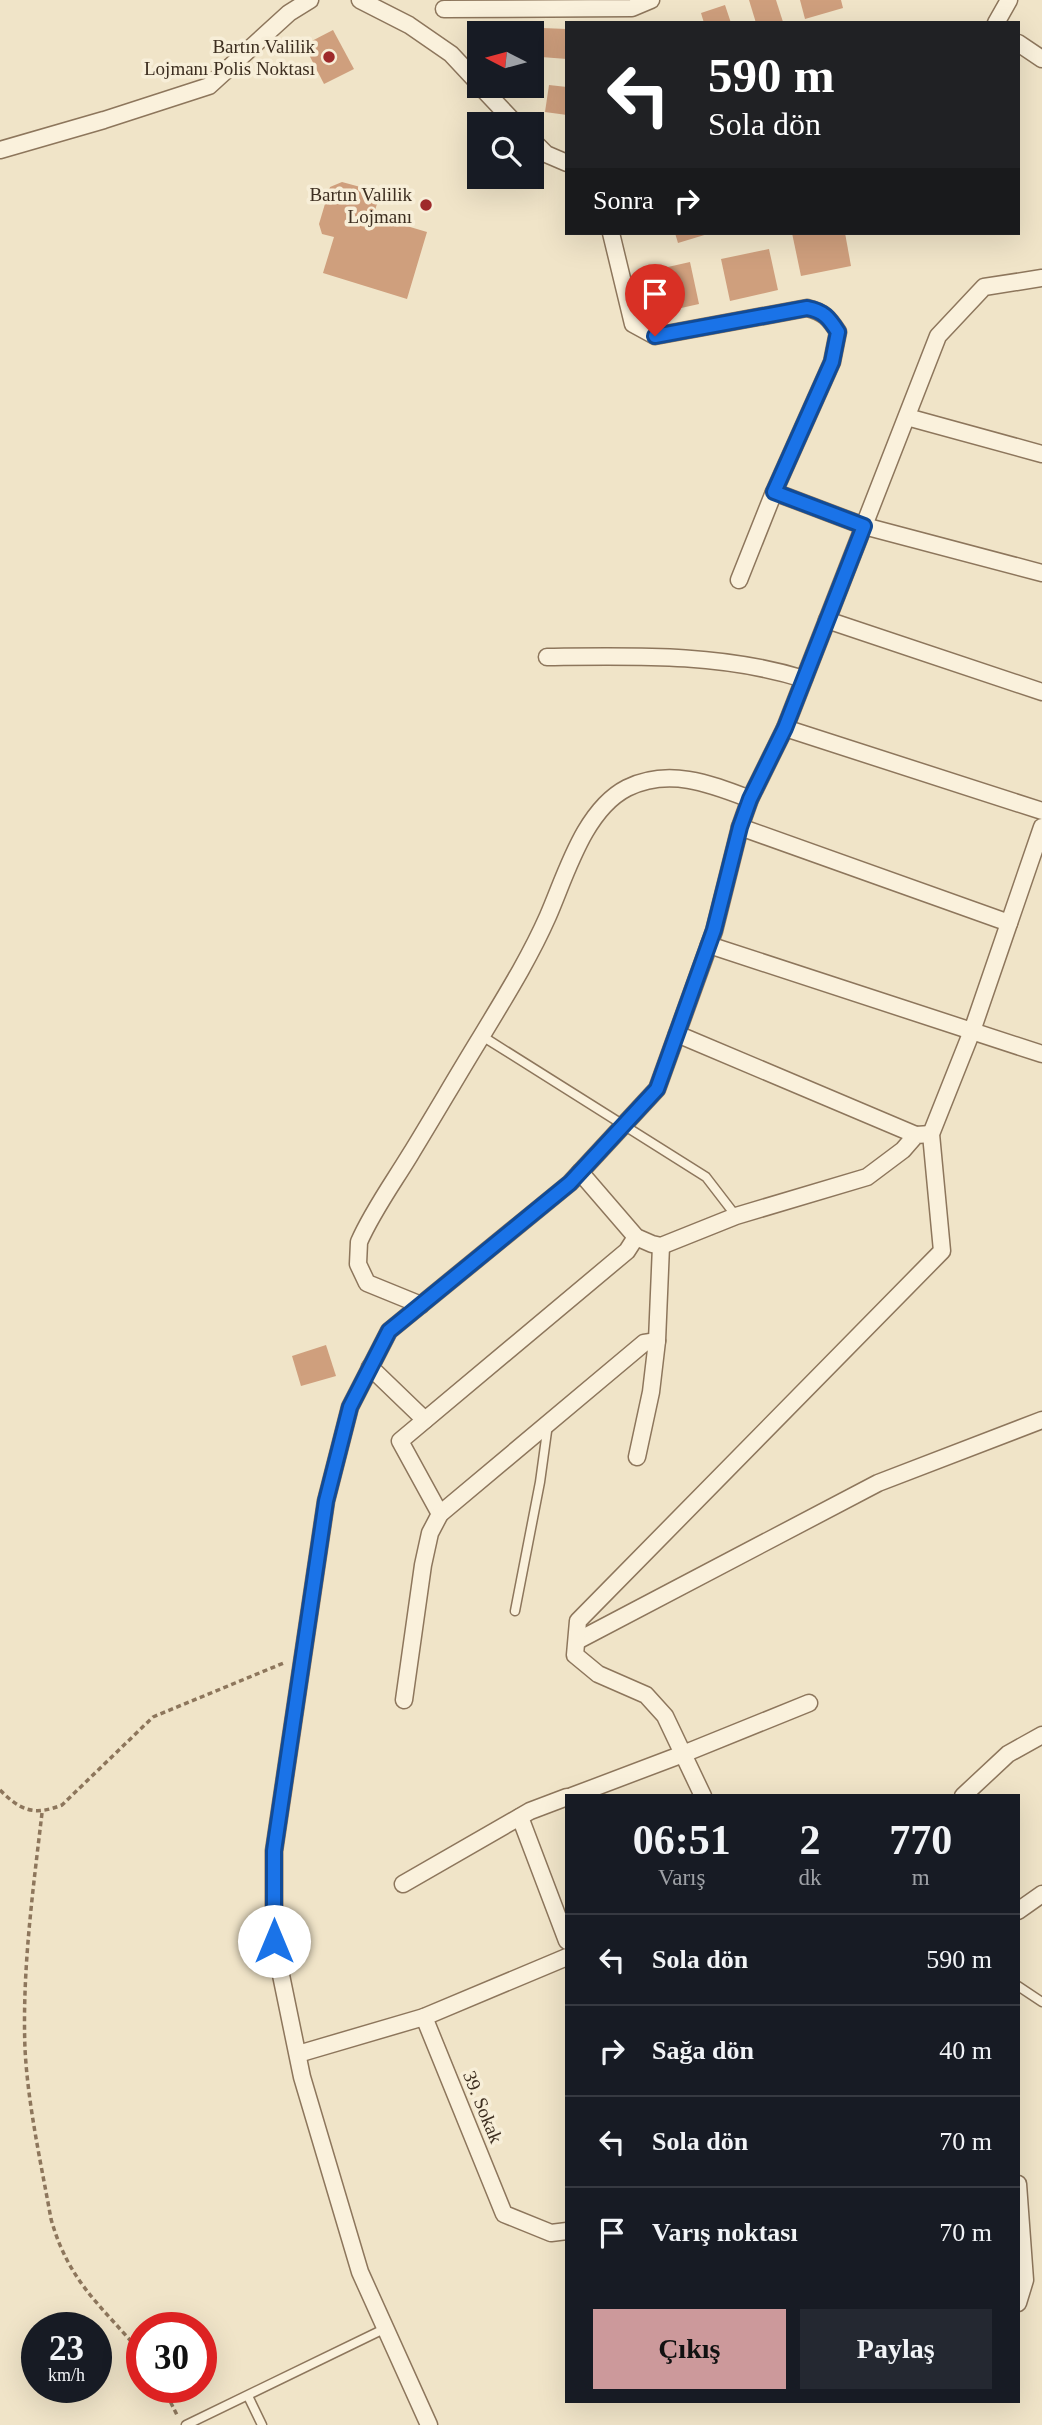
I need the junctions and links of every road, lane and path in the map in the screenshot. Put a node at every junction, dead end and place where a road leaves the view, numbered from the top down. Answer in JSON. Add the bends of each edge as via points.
{"nodes":[{"id":1,"x":310,"y":0,"type":"edge"},
{"id":2,"x":360,"y":0,"type":"edge"},
{"id":3,"x":651,"y":0,"type":"edge"},
{"id":4,"x":1009,"y":0,"type":"edge"},
{"id":5,"x":444,"y":9,"type":"dead end"},
{"id":6,"x":997,"y":21,"type":"edge"},
{"id":7,"x":1020,"y":44,"type":"edge"},
{"id":8,"x":1042,"y":60,"type":"edge"},
{"id":9,"x":467,"y":72,"type":"edge"},
{"id":10,"x":491,"y":98,"type":"edge"},
{"id":11,"x":505,"y":112,"type":"edge"},
{"id":12,"x":0,"y":150,"type":"edge"},
{"id":13,"x":544,"y":152,"type":"edge"},
{"id":14,"x":565,"y":162,"type":"edge"},
{"id":15,"x":612,"y":235,"type":"edge"},
{"id":16,"x":1039,"y":283,"type":"edge"},
{"id":17,"x":907,"y":417,"type":"junction"},
{"id":18,"x":1042,"y":454,"type":"edge"},
{"id":19,"x":774,"y":492,"type":"junction"},
{"id":20,"x":864,"y":526,"type":"junction"},
{"id":21,"x":1042,"y":573,"type":"edge"},
{"id":22,"x":738,"y":580,"type":"dead end"},
{"id":23,"x":827,"y":620,"type":"junction"},
{"id":24,"x":547,"y":657,"type":"dead end"},
{"id":25,"x":804,"y":679,"type":"junction"},
{"id":26,"x":1042,"y":692,"type":"edge"},
{"id":27,"x":785,"y":728,"type":"junction"},
{"id":28,"x":750,"y":799,"type":"junction"},
{"id":29,"x":1042,"y":811,"type":"edge"},
{"id":30,"x":740,"y":827,"type":"junction"},
{"id":31,"x":1040,"y":839,"type":"edge"},
{"id":32,"x":1009,"y":923,"type":"junction"},
{"id":33,"x":709,"y":945,"type":"junction"},
{"id":34,"x":972,"y":1031,"type":"junction"},
{"id":35,"x":677,"y":1034,"type":"junction"},
{"id":36,"x":482,"y":1036,"type":"junction"},
{"id":37,"x":1042,"y":1054,"type":"edge"},
{"id":38,"x":625,"y":1124,"type":"junction"},
{"id":39,"x":924,"y":1134,"type":"junction"},
{"id":40,"x":580,"y":1172,"type":"junction"},
{"id":41,"x":736,"y":1216,"type":"junction"},
{"id":42,"x":636,"y":1237,"type":"junction"},
{"id":43,"x":661,"y":1246,"type":"junction"},
{"id":44,"x":421,"y":1305,"type":"junction"},
{"id":45,"x":657,"y":1341,"type":"junction"},
{"id":46,"x":370,"y":1367,"type":"junction"},
{"id":47,"x":425,"y":1420,"type":"junction"},
{"id":48,"x":1042,"y":1420,"type":"edge"},
{"id":49,"x":548,"y":1424,"type":"junction"},
{"id":50,"x":637,"y":1457,"type":"dead end"},
{"id":51,"x":440,"y":1514,"type":"junction"},
{"id":52,"x":515,"y":1611,"type":"dead end"},
{"id":53,"x":577,"y":1641,"type":"junction"},
{"id":54,"x":305,"y":1648,"type":"junction"},
{"id":55,"x":404,"y":1700,"type":"dead end"},
{"id":56,"x":808,"y":1703,"type":"dead end"},
{"id":57,"x":1042,"y":1735,"type":"edge"},
{"id":58,"x":683,"y":1754,"type":"junction"},
{"id":59,"x":0,"y":1790,"type":"edge"},
{"id":60,"x":577,"y":1794,"type":"edge"},
{"id":61,"x":702,"y":1794,"type":"edge"},
{"id":62,"x":965,"y":1794,"type":"edge"},
{"id":63,"x":565,"y":1798,"type":"edge"},
{"id":64,"x":42,"y":1813,"type":"junction"},
{"id":65,"x":520,"y":1817,"type":"junction"},
{"id":66,"x":403,"y":1884,"type":"dead end"},
{"id":67,"x":1042,"y":1894,"type":"edge"},
{"id":68,"x":1020,"y":1910,"type":"edge"},
{"id":69,"x":565,"y":1936,"type":"edge"},
{"id":70,"x":565,"y":1958,"type":"edge"},
{"id":71,"x":1020,"y":1987,"type":"edge"},
{"id":72,"x":1042,"y":2002,"type":"edge"},
{"id":73,"x":424,"y":2017,"type":"junction"},
{"id":74,"x":298,"y":2054,"type":"junction"},
{"id":75,"x":1020,"y":2211,"type":"edge"},
{"id":76,"x":565,"y":2231,"type":"edge"},
{"id":77,"x":1020,"y":2296,"type":"edge"},
{"id":78,"x":386,"y":2329,"type":"junction"},
{"id":79,"x":126,"y":2336,"type":"edge"},
{"id":80,"x":248,"y":2396,"type":"junction"},
{"id":81,"x":171,"y":2403,"type":"edge"},
{"id":82,"x":183,"y":2425,"type":"edge"},
{"id":83,"x":262,"y":2425,"type":"edge"},
{"id":84,"x":429,"y":2425,"type":"edge"}],
"edges":[{"from":1,"to":12,"type":"street","via":[[289,13],[209,86]]},
{"from":2,"to":9,"type":"street","via":[[409,25],[451,54]]},
{"from":3,"to":5,"type":"street","via":[[604,12]]},
{"from":4,"to":6,"type":"street"},
{"from":7,"to":8,"type":"street"},
{"from":10,"to":11,"type":"street"},
{"from":13,"to":14,"type":"street"},
{"from":15,"to":19,"type":"street","via":[[634,324],[655,336],[807,308],[828,317],[838,332],[832,362]]},
{"from":16,"to":17,"type":"street","via":[[984,287],[938,336]]},
{"from":17,"to":18,"type":"street"},
{"from":17,"to":20,"type":"street"},
{"from":19,"to":20,"type":"street"},
{"from":19,"to":22,"type":"street"},
{"from":20,"to":21,"type":"street"},
{"from":20,"to":23,"type":"street"},
{"from":23,"to":25,"type":"street"},
{"from":23,"to":26,"type":"street"},
{"from":24,"to":25,"type":"street","via":[[712,660]]},
{"from":25,"to":27,"type":"street"},
{"from":27,"to":28,"type":"street"},
{"from":27,"to":29,"type":"street"},
{"from":28,"to":30,"type":"street"},
{"from":28,"to":36,"type":"street","via":[[709,783],[677,778],[637,784],[613,799],[580,839],[527,961]]},
{"from":30,"to":32,"type":"street"},
{"from":30,"to":33,"type":"street"},
{"from":31,"to":32,"type":"street"},
{"from":32,"to":34,"type":"street"},
{"from":33,"to":34,"type":"street"},
{"from":33,"to":35,"type":"street"},
{"from":34,"to":37,"type":"street"},
{"from":34,"to":39,"type":"street"},
{"from":35,"to":38,"type":"street","via":[[657,1089]]},
{"from":35,"to":39,"type":"street"},
{"from":36,"to":38,"type":"lane"},
{"from":36,"to":44,"type":"street","via":[[359,1242],[358,1264],[367,1283]]},
{"from":38,"to":40,"type":"street"},
{"from":38,"to":41,"type":"lane","via":[[706,1177]]},
{"from":39,"to":41,"type":"street","via":[[867,1177]]},
{"from":39,"to":53,"type":"street","via":[[942,1251],[578,1621]]},
{"from":40,"to":42,"type":"street"},
{"from":40,"to":44,"type":"street"},
{"from":41,"to":43,"type":"street"},
{"from":42,"to":43,"type":"street"},
{"from":42,"to":47,"type":"street","via":[[627,1251]]},
{"from":43,"to":45,"type":"street"},
{"from":44,"to":46,"type":"street","via":[[389,1331]]},
{"from":45,"to":49,"type":"street","via":[[644,1343]]},
{"from":45,"to":50,"type":"street","via":[[652,1392]]},
{"from":46,"to":47,"type":"street"},
{"from":46,"to":54,"type":"street","via":[[350,1407],[326,1501]]},
{"from":47,"to":51,"type":"street","via":[[400,1441]]},
{"from":48,"to":53,"type":"street","via":[[878,1483]]},
{"from":49,"to":51,"type":"street"},
{"from":49,"to":52,"type":"lane"},
{"from":51,"to":55,"type":"street","via":[[423,1565]]},
{"from":53,"to":58,"type":"street","via":[[575,1655],[598,1674],[646,1695],[665,1716]]},
{"from":54,"to":64,"type":"path","via":[[284,1664],[153,1717],[62,1805]]},
{"from":54,"to":74,"type":"street","via":[[274,1851],[274,1941]]},
{"from":56,"to":58,"type":"street"},
{"from":57,"to":62,"type":"street","via":[[1008,1754]]},
{"from":58,"to":60,"type":"street"},
{"from":58,"to":61,"type":"street"},
{"from":59,"to":64,"type":"path","via":[[31,1811]]},
{"from":63,"to":65,"type":"street"},
{"from":64,"to":79,"type":"path","via":[[26,1973],[28,2085],[57,2239],[73,2274]]},
{"from":65,"to":66,"type":"street"},
{"from":65,"to":69,"type":"street"},
{"from":67,"to":68,"type":"street"},
{"from":70,"to":73,"type":"street"},
{"from":71,"to":72,"type":"lane"},
{"from":73,"to":74,"type":"street"},
{"from":73,"to":76,"type":"street","name":"39. Sokak","via":[[504,2214],[551,2233]]},
{"from":74,"to":78,"type":"street","via":[[360,2272]]},
{"from":75,"to":77,"type":"street","via":[[1025,2280]]},
{"from":78,"to":80,"type":"lane"},
{"from":78,"to":84,"type":"street"},
{"from":80,"to":82,"type":"lane"},
{"from":80,"to":83,"type":"lane"},
{"from":81,"to":82,"type":"path"}]}
